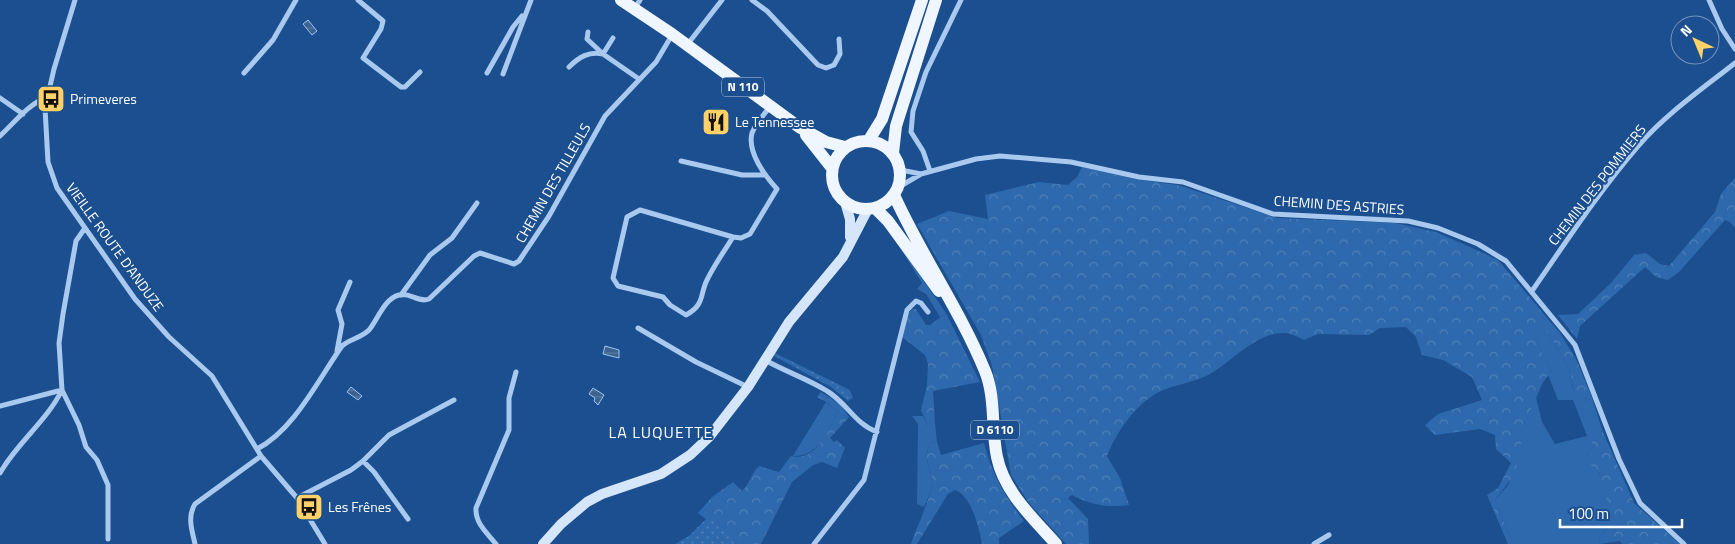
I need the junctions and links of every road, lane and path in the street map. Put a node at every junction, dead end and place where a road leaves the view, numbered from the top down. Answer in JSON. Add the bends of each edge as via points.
{"nodes":[{"id":1,"x":75,"y":0,"type":"edge"},
{"id":2,"x":296,"y":0,"type":"edge"},
{"id":3,"x":358,"y":0,"type":"edge"},
{"id":4,"x":531,"y":0,"type":"edge"},
{"id":5,"x":621,"y":0,"type":"edge"},
{"id":6,"x":722,"y":0,"type":"edge"},
{"id":7,"x":752,"y":0,"type":"edge"},
{"id":8,"x":922,"y":0,"type":"edge"},
{"id":9,"x":936,"y":0,"type":"edge"},
{"id":10,"x":961,"y":0,"type":"edge"},
{"id":11,"x":1709,"y":0,"type":"edge"},
{"id":12,"x":637,"y":5,"type":"edge"},
{"id":13,"x":524,"y":15,"type":"junction"},
{"id":14,"x":588,"y":32,"type":"dead end"},
{"id":15,"x":672,"y":34,"type":"junction"},
{"id":16,"x":613,"y":38,"type":"dead end"},
{"id":17,"x":839,"y":39,"type":"dead end"},
{"id":18,"x":687,"y":45,"type":"junction"},
{"id":19,"x":1735,"y":48,"type":"edge"},
{"id":20,"x":603,"y":54,"type":"junction"},
{"id":21,"x":1735,"y":63,"type":"edge"},
{"id":22,"x":569,"y":67,"type":"dead end"},
{"id":23,"x":420,"y":72,"type":"dead end"},
{"id":24,"x":244,"y":73,"type":"dead end"},
{"id":25,"x":487,"y":73,"type":"dead end"},
{"id":26,"x":503,"y":74,"type":"dead end"},
{"id":27,"x":639,"y":79,"type":"junction"},
{"id":28,"x":48,"y":97,"type":"junction"},
{"id":29,"x":0,"y":98,"type":"edge"},
{"id":30,"x":770,"y":106,"type":"junction"},
{"id":31,"x":23,"y":114,"type":"junction"},
{"id":32,"x":799,"y":128,"type":"junction"},
{"id":33,"x":0,"y":136,"type":"edge"},
{"id":34,"x":869,"y":140,"type":"junction"},
{"id":35,"x":845,"y":147,"type":"junction"},
{"id":36,"x":893,"y":153,"type":"junction"},
{"id":37,"x":681,"y":161,"type":"dead end"},
{"id":38,"x":832,"y":168,"type":"junction"},
{"id":39,"x":901,"y":170,"type":"junction"},
{"id":40,"x":930,"y":171,"type":"junction"},
{"id":41,"x":920,"y":174,"type":"junction"},
{"id":42,"x":764,"y":176,"type":"junction"},
{"id":43,"x":896,"y":191,"type":"junction"},
{"id":44,"x":845,"y":202,"type":"junction"},
{"id":45,"x":477,"y":203,"type":"dead end"},
{"id":46,"x":872,"y":209,"type":"junction"},
{"id":47,"x":85,"y":228,"type":"junction"},
{"id":48,"x":733,"y":237,"type":"junction"},
{"id":49,"x":849,"y":243,"type":"junction"},
{"id":50,"x":350,"y":282,"type":"dead end"},
{"id":51,"x":1532,"y":291,"type":"junction"},
{"id":52,"x":401,"y":294,"type":"junction"},
{"id":53,"x":952,"y":306,"type":"junction"},
{"id":54,"x":928,"y":312,"type":"dead end"},
{"id":55,"x":638,"y":328,"type":"dead end"},
{"id":56,"x":337,"y":354,"type":"junction"},
{"id":57,"x":765,"y":360,"type":"junction"},
{"id":58,"x":516,"y":372,"type":"dead end"},
{"id":59,"x":748,"y":387,"type":"junction"},
{"id":60,"x":62,"y":390,"type":"junction"},
{"id":61,"x":454,"y":400,"type":"dead end"},
{"id":62,"x":0,"y":406,"type":"edge"},
{"id":63,"x":877,"y":432,"type":"junction"},
{"id":64,"x":257,"y":449,"type":"junction"},
{"id":65,"x":261,"y":456,"type":"junction"},
{"id":66,"x":363,"y":461,"type":"junction"},
{"id":67,"x":0,"y":473,"type":"edge"},
{"id":68,"x":297,"y":498,"type":"junction"},
{"id":69,"x":408,"y":519,"type":"dead end"},
{"id":70,"x":1329,"y":535,"type":"dead end"},
{"id":71,"x":108,"y":539,"type":"dead end"},
{"id":72,"x":195,"y":544,"type":"edge"},
{"id":73,"x":325,"y":544,"type":"edge"},
{"id":74,"x":496,"y":544,"type":"edge"},
{"id":75,"x":544,"y":544,"type":"edge"},
{"id":76,"x":814,"y":544,"type":"edge"},
{"id":77,"x":1056,"y":544,"type":"edge"},
{"id":78,"x":1314,"y":544,"type":"edge"},
{"id":79,"x":1684,"y":544,"type":"edge"}],
"edges":[{"from":1,"to":28,"type":"street","name":"VIEILLE ROUTE D'ANDUZE"},
{"from":2,"to":24,"type":"street","via":[[273,40]]},
{"from":3,"to":23,"type":"street","via":[[383,21],[363,58],[401,88]]},
{"from":4,"to":13,"type":"street"},
{"from":5,"to":12,"type":"main road","number":"N 110"},
{"from":6,"to":18,"type":"street"},
{"from":7,"to":17,"type":"street","via":[[767,11],[818,65],[826,68],[834,65],[840,54]]},
{"from":8,"to":34,"type":"main road","via":[[882,119]]},
{"from":9,"to":36,"type":"main road","via":[[896,126]]},
{"from":10,"to":40,"type":"street","via":[[926,72],[913,111],[911,132]]},
{"from":11,"to":19,"type":"street"},
{"from":12,"to":15,"type":"main road","number":"N 110"},
{"from":13,"to":25,"type":"street","via":[[512,27]]},
{"from":13,"to":26,"type":"street"},
{"from":14,"to":20,"type":"street","via":[[587,39]]},
{"from":15,"to":18,"type":"main road","number":"N 110"},
{"from":15,"to":27,"type":"street","name":"CHEMIN DES TILLEULS","via":[[656,62]]},
{"from":16,"to":20,"type":"street"},
{"from":18,"to":30,"type":"main road","number":"N 110"},
{"from":20,"to":22,"type":"street","via":[[584,55]]},
{"from":20,"to":27,"type":"street"},
{"from":21,"to":51,"type":"street","name":"CHEMIN DES POMMIERS","via":[[1667,117],[1639,145]]},
{"from":27,"to":52,"type":"street","name":"CHEMIN DES TILLEULS","via":[[598,126],[549,216],[519,261],[514,264],[480,253],[429,299],[422,302]]},
{"from":28,"to":31,"type":"street"},
{"from":28,"to":47,"type":"street","name":"VIEILLE ROUTE D'ANDUZE","via":[[45,108],[51,175]]},
{"from":29,"to":31,"type":"street"},
{"from":30,"to":32,"type":"main road","number":"N 110"},
{"from":30,"to":42,"type":"street","via":[[752,134],[753,148]]},
{"from":31,"to":33,"type":"street"},
{"from":32,"to":35,"type":"main road","number":"N 110","via":[[826,142]]},
{"from":32,"to":38,"type":"main road","number":"N 110"},
{"from":34,"to":35,"type":"main road","via":[[860,140]]},
{"from":34,"to":36,"type":"main road","via":[[886,146]]},
{"from":35,"to":38,"type":"main road"},
{"from":36,"to":39,"type":"main road"},
{"from":37,"to":42,"type":"street","via":[[742,176]]},
{"from":38,"to":44,"type":"main road","via":[[834,187]]},
{"from":39,"to":41,"type":"street","name":"CHEMIN DES ASTRIES"},
{"from":39,"to":43,"type":"main road"},
{"from":40,"to":41,"type":"street","name":"CHEMIN DES ASTRIES"},
{"from":40,"to":51,"type":"street","name":"CHEMIN DES ASTRIES","via":[[1000,156],[1071,162],[1139,177],[1183,182],[1273,214],[1408,221],[1438,228],[1478,244],[1506,261]]},
{"from":41,"to":43,"type":"street","name":"CHEMIN DES ASTRIES"},
{"from":42,"to":48,"type":"street","via":[[776,189],[750,234]]},
{"from":43,"to":46,"type":"main road","via":[[886,203]]},
{"from":43,"to":53,"type":"main road","number":"D 6110"},
{"from":44,"to":46,"type":"main road"},
{"from":44,"to":49,"type":"street","via":[[850,225]]},
{"from":45,"to":52,"type":"street","via":[[452,238],[430,255]]},
{"from":46,"to":49,"type":"street"},
{"from":46,"to":53,"type":"main road","number":"D 6110","via":[[888,221]]},
{"from":47,"to":60,"type":"street","via":[[76,240],[63,314],[59,343]]},
{"from":47,"to":64,"type":"street","name":"VIEILLE ROUTE D'ANDUZE","via":[[135,299],[169,337],[212,376]]},
{"from":48,"to":48,"type":"street","via":[[706,281],[704,296],[695,310],[686,315],[663,296],[618,286],[613,278],[627,217],[640,210]]},
{"from":49,"to":57,"type":"street","via":[[843,257],[789,322]]},
{"from":50,"to":56,"type":"street","via":[[338,310],[342,324]]},
{"from":51,"to":79,"type":"street","name":"CHEMIN DES ASTRIES","via":[[1574,345],[1618,459],[1640,503]]},
{"from":52,"to":56,"type":"street","via":[[390,298],[368,331],[350,339]]},
{"from":53,"to":77,"type":"main road","number":"D 6110","via":[[986,373],[997,456],[1004,477],[1015,496]]},
{"from":54,"to":63,"type":"street","via":[[916,301],[908,310]]},
{"from":55,"to":59,"type":"street","via":[[696,362]]},
{"from":56,"to":64,"type":"street","via":[[287,426]]},
{"from":57,"to":59,"type":"street"},
{"from":57,"to":63,"type":"street","via":[[826,390],[863,425]]},
{"from":58,"to":74,"type":"street","via":[[509,398],[509,430],[476,508],[479,523]]},
{"from":59,"to":75,"type":"street","via":[[710,436],[690,455],[661,474],[587,502]]},
{"from":60,"to":62,"type":"street"},
{"from":60,"to":67,"type":"street","via":[[55,404],[10,456]]},
{"from":60,"to":71,"type":"street","via":[[86,448],[97,460],[108,485]]},
{"from":61,"to":66,"type":"street","via":[[389,435]]},
{"from":63,"to":76,"type":"street","via":[[863,482]]},
{"from":64,"to":65,"type":"street","name":"VIEILLE ROUTE D'ANDUZE"},
{"from":65,"to":68,"type":"street","name":"VIEILLE ROUTE D'ANDUZE"},
{"from":65,"to":72,"type":"street","via":[[195,504],[190,521]]},
{"from":66,"to":68,"type":"street"},
{"from":66,"to":69,"type":"street"},
{"from":68,"to":73,"type":"street","name":"VIEILLE ROUTE D'ANDUZE"},
{"from":70,"to":78,"type":"street"}]}
